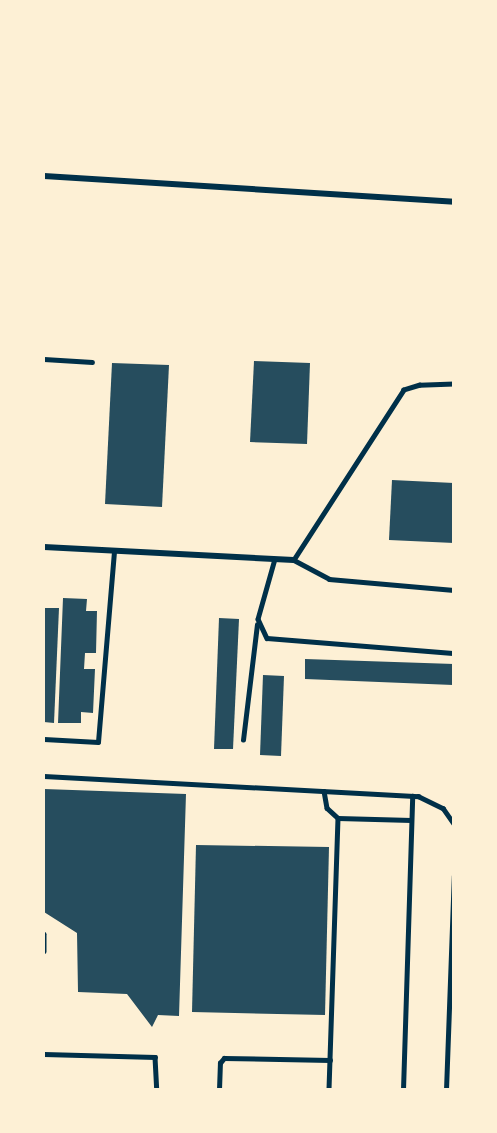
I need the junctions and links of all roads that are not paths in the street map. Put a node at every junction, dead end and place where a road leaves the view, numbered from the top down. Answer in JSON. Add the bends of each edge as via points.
{"nodes":[{"id":1,"x":44,"y":176,"type":"edge"},
{"id":2,"x":453,"y":202,"type":"edge"},
{"id":3,"x":44,"y":359,"type":"edge"},
{"id":4,"x":92,"y":362,"type":"dead end"},
{"id":5,"x":453,"y":384,"type":"edge"},
{"id":6,"x":44,"y":547,"type":"edge"},
{"id":7,"x":114,"y":551,"type":"junction"},
{"id":8,"x":275,"y":559,"type":"junction"},
{"id":9,"x":294,"y":560,"type":"junction"},
{"id":10,"x":453,"y":590,"type":"edge"},
{"id":11,"x":258,"y":619,"type":"junction"},
{"id":12,"x":452,"y":653,"type":"edge"},
{"id":13,"x":44,"y":739,"type":"edge"},
{"id":14,"x":243,"y":740,"type":"dead end"},
{"id":15,"x":44,"y":776,"type":"edge"},
{"id":16,"x":324,"y":791,"type":"junction"},
{"id":17,"x":412,"y":796,"type":"junction"},
{"id":18,"x":338,"y":818,"type":"junction"},
{"id":19,"x":411,"y":820,"type":"junction"},
{"id":20,"x":453,"y":824,"type":"edge"},
{"id":21,"x":453,"y":876,"type":"edge"},
{"id":22,"x":44,"y":934,"type":"edge"},
{"id":23,"x":44,"y":951,"type":"edge"},
{"id":24,"x":44,"y":1054,"type":"edge"},
{"id":25,"x":330,"y":1060,"type":"junction"},
{"id":26,"x":157,"y":1089,"type":"edge"},
{"id":27,"x":219,"y":1089,"type":"edge"},
{"id":28,"x":329,"y":1089,"type":"edge"},
{"id":29,"x":403,"y":1089,"type":"edge"},
{"id":30,"x":446,"y":1089,"type":"edge"}],
"edges":[{"from":1,"to":2,"type":"street"},
{"from":3,"to":4,"type":"lane"},
{"from":5,"to":9,"type":"lane","via":[[420,385],[404,390]]},
{"from":6,"to":7,"type":"street"},
{"from":7,"to":8,"type":"street"},
{"from":7,"to":13,"type":"lane","via":[[98,742]]},
{"from":8,"to":9,"type":"street"},
{"from":8,"to":11,"type":"lane"},
{"from":9,"to":10,"type":"lane","via":[[329,579]]},
{"from":11,"to":12,"type":"lane","via":[[260,630],[270,639]]},
{"from":11,"to":14,"type":"lane"},
{"from":15,"to":16,"type":"lane"},
{"from":16,"to":17,"type":"lane"},
{"from":16,"to":18,"type":"lane","via":[[327,808]]},
{"from":17,"to":19,"type":"lane"},
{"from":17,"to":20,"type":"lane","via":[[433,801],[452,817]]},
{"from":18,"to":19,"type":"lane"},
{"from":18,"to":25,"type":"lane"},
{"from":19,"to":29,"type":"lane"},
{"from":21,"to":30,"type":"lane"},
{"from":22,"to":23,"type":"lane"},
{"from":24,"to":26,"type":"lane","via":[[155,1057]]},
{"from":25,"to":27,"type":"lane","via":[[224,1058],[219,1064]]},
{"from":25,"to":28,"type":"lane"}]}
